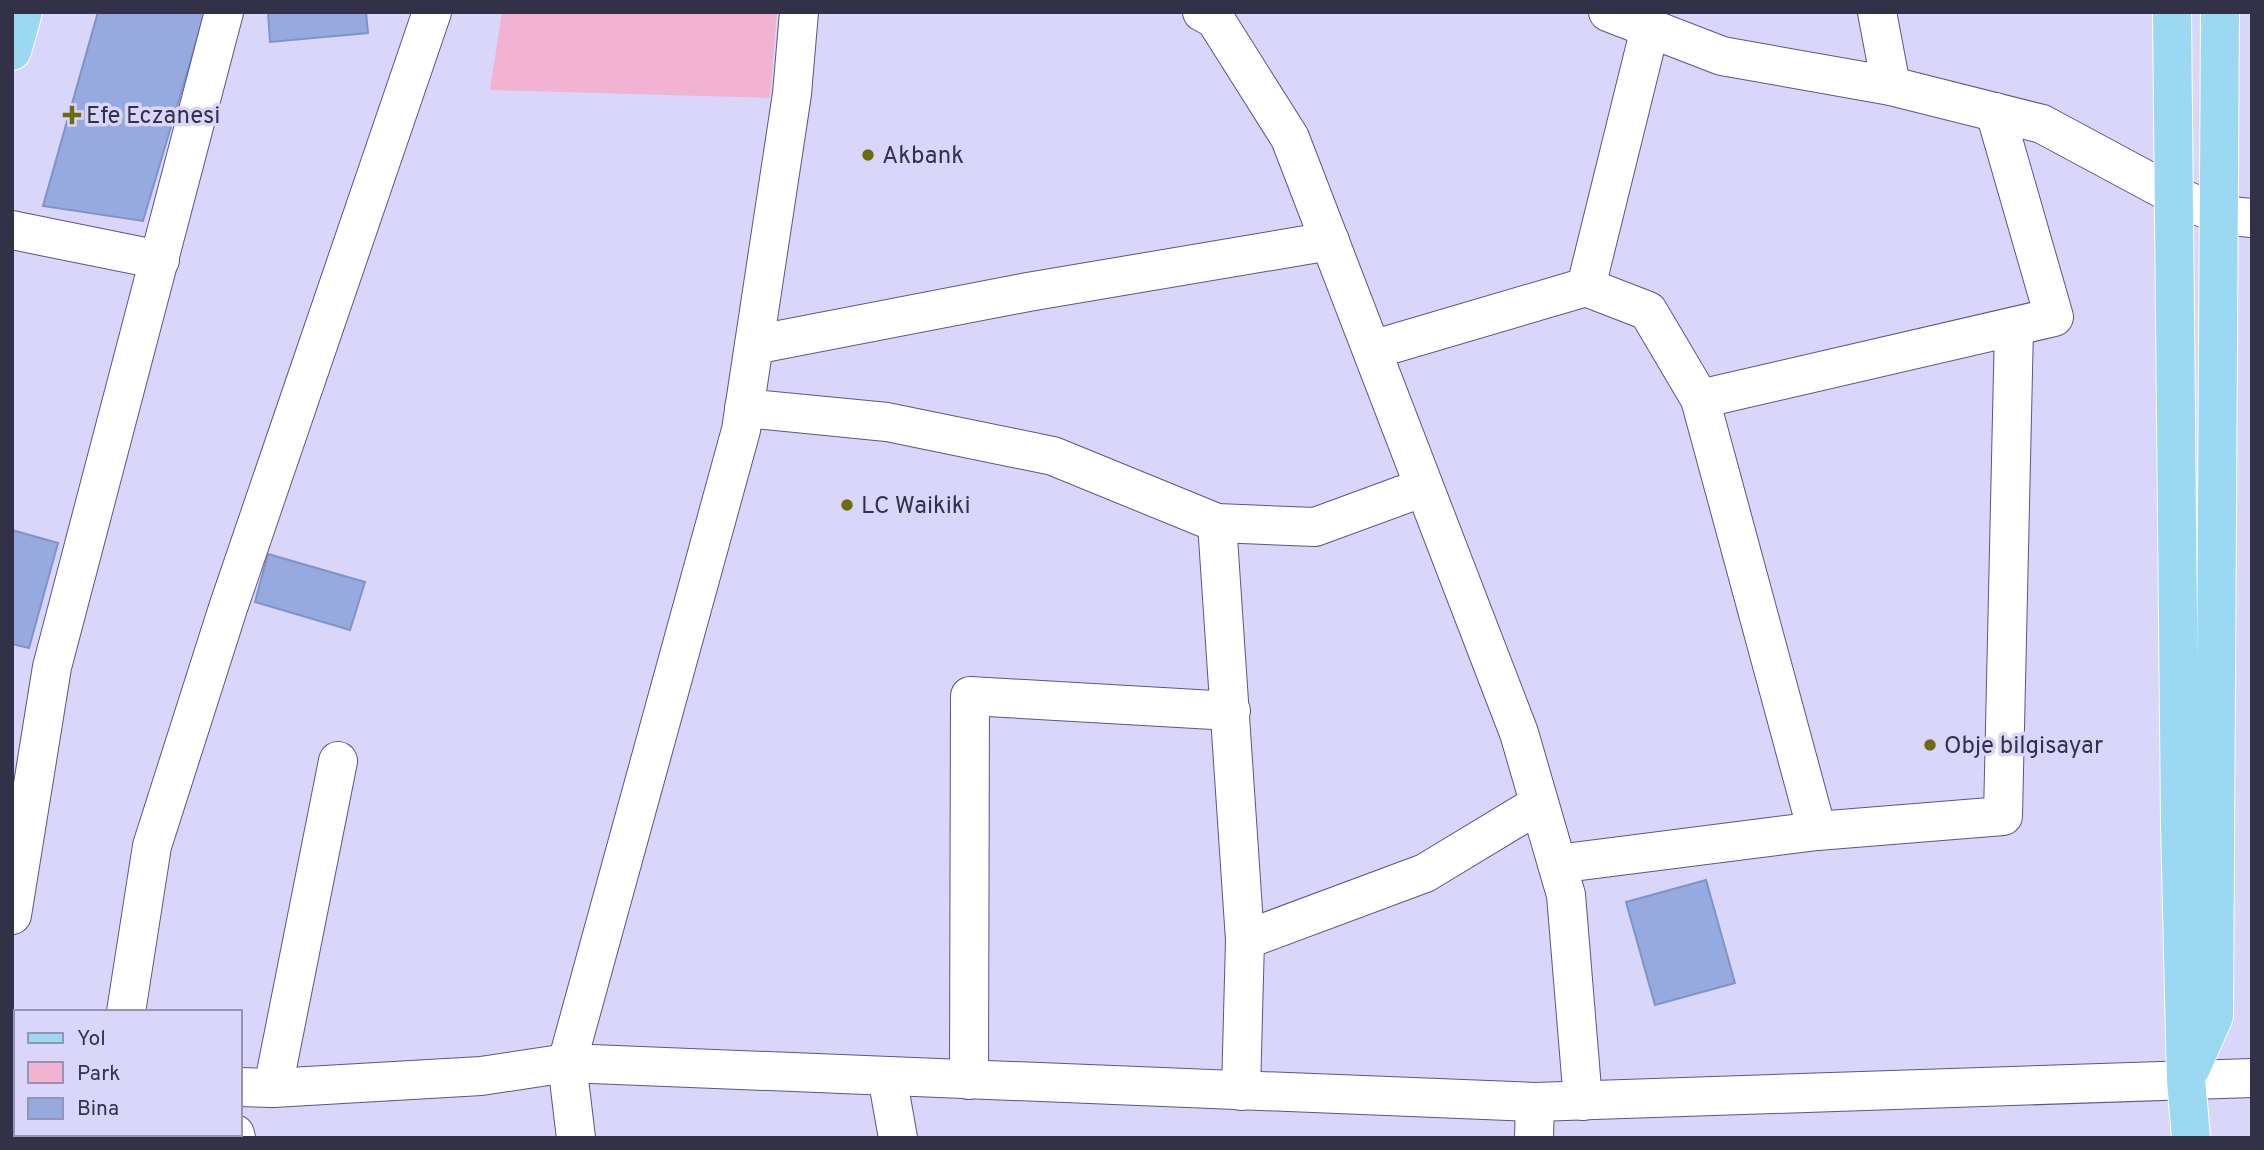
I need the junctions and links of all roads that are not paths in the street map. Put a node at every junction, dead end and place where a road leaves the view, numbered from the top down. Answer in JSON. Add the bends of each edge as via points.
{"nodes":[{"id":1,"x":23,"y":12,"type":"edge"},
{"id":2,"x":224,"y":12,"type":"edge"},
{"id":3,"x":799,"y":12,"type":"edge"},
{"id":4,"x":1202,"y":12,"type":"edge"},
{"id":5,"x":1608,"y":12,"type":"edge"},
{"id":6,"x":1877,"y":12,"type":"edge"},
{"id":7,"x":2172,"y":12,"type":"edge"},
{"id":8,"x":2220,"y":12,"type":"edge"},
{"id":9,"x":431,"y":15,"type":"edge"},
{"id":10,"x":1650,"y":28,"type":"junction"},
{"id":11,"x":12,"y":51,"type":"edge"},
{"id":12,"x":1891,"y":86,"type":"junction"},
{"id":13,"x":1995,"y":112,"type":"junction"},
{"id":14,"x":2174,"y":195,"type":"junction"},
{"id":15,"x":2236,"y":217,"type":"edge"},
{"id":16,"x":12,"y":230,"type":"edge"},
{"id":17,"x":1330,"y":241,"type":"junction"},
{"id":18,"x":160,"y":260,"type":"junction"},
{"id":19,"x":1586,"y":287,"type":"junction"},
{"id":20,"x":2014,"y":327,"type":"junction"},
{"id":21,"x":754,"y":345,"type":"junction"},
{"id":22,"x":1372,"y":350,"type":"junction"},
{"id":23,"x":1700,"y":399,"type":"junction"},
{"id":24,"x":744,"y":408,"type":"junction"},
{"id":25,"x":1424,"y":487,"type":"junction"},
{"id":26,"x":1217,"y":523,"type":"junction"},
{"id":27,"x":1231,"y":711,"type":"junction"},
{"id":28,"x":338,"y":761,"type":"dead end"},
{"id":29,"x":1539,"y":804,"type":"junction"},
{"id":30,"x":1817,"y":831,"type":"junction"},
{"id":31,"x":1557,"y":864,"type":"junction"},
{"id":32,"x":12,"y":915,"type":"edge"},
{"id":33,"x":1245,"y":940,"type":"junction"},
{"id":34,"x":126,"y":1010,"type":"edge"},
{"id":35,"x":568,"y":1063,"type":"junction"},
{"id":36,"x":887,"y":1076,"type":"junction"},
{"id":37,"x":2252,"y":1078,"type":"edge"},
{"id":38,"x":969,"y":1080,"type":"junction"},
{"id":39,"x":2186,"y":1080,"type":"junction"},
{"id":40,"x":256,"y":1088,"type":"edge"},
{"id":41,"x":1241,"y":1091,"type":"junction"},
{"id":42,"x":1583,"y":1101,"type":"junction"},
{"id":43,"x":1535,"y":1120,"type":"edge"},
{"id":44,"x":576,"y":1138,"type":"edge"},
{"id":45,"x":898,"y":1138,"type":"edge"},
{"id":46,"x":2191,"y":1138,"type":"edge"}],
"edges":[{"from":1,"to":11,"type":"main road"},
{"from":2,"to":18,"type":"street"},
{"from":3,"to":21,"type":"street","via":[[792,94]]},
{"from":4,"to":17,"type":"street","via":[[1215,19],[1290,138]]},
{"from":5,"to":10,"type":"street"},
{"from":6,"to":12,"type":"street"},
{"from":7,"to":14,"type":"main road"},
{"from":8,"to":15,"type":"main road"},
{"from":9,"to":34,"type":"street","via":[[232,594],[152,846]]},
{"from":10,"to":12,"type":"street","via":[[1722,57]]},
{"from":10,"to":19,"type":"street"},
{"from":12,"to":13,"type":"street"},
{"from":13,"to":14,"type":"street","via":[[2042,124]]},
{"from":13,"to":20,"type":"street","via":[[2054,317]]},
{"from":14,"to":15,"type":"street"},
{"from":14,"to":39,"type":"main road"},
{"from":15,"to":39,"type":"main road","via":[[2214,1016]]},
{"from":16,"to":18,"type":"street"},
{"from":17,"to":21,"type":"street"},
{"from":17,"to":22,"type":"street"},
{"from":18,"to":32,"type":"street","via":[[52,667]]},
{"from":19,"to":22,"type":"street"},
{"from":19,"to":23,"type":"street","via":[[1648,311]]},
{"from":20,"to":23,"type":"street"},
{"from":20,"to":30,"type":"street","via":[[2003,816]]},
{"from":21,"to":24,"type":"street"},
{"from":22,"to":25,"type":"street"},
{"from":23,"to":30,"type":"street"},
{"from":24,"to":26,"type":"street","via":[[887,422],[1053,456]]},
{"from":24,"to":35,"type":"street"},
{"from":25,"to":26,"type":"street","via":[[1315,527]]},
{"from":25,"to":29,"type":"street","via":[[1519,733]]},
{"from":26,"to":27,"type":"street"},
{"from":27,"to":33,"type":"street"},
{"from":27,"to":38,"type":"street","via":[[971,696]]},
{"from":28,"to":40,"type":"street"},
{"from":29,"to":31,"type":"street"},
{"from":29,"to":33,"type":"street","via":[[1425,873]]},
{"from":30,"to":31,"type":"street"},
{"from":31,"to":42,"type":"street","via":[[1566,895]]},
{"from":33,"to":41,"type":"street"},
{"from":35,"to":36,"type":"street"},
{"from":35,"to":40,"type":"street","via":[[481,1076]]},
{"from":35,"to":44,"type":"street"},
{"from":36,"to":38,"type":"street"},
{"from":36,"to":45,"type":"street"},
{"from":37,"to":39,"type":"street"},
{"from":38,"to":41,"type":"street"},
{"from":39,"to":42,"type":"street"},
{"from":39,"to":46,"type":"main road"},
{"from":41,"to":43,"type":"street"},
{"from":42,"to":43,"type":"street"}]}
